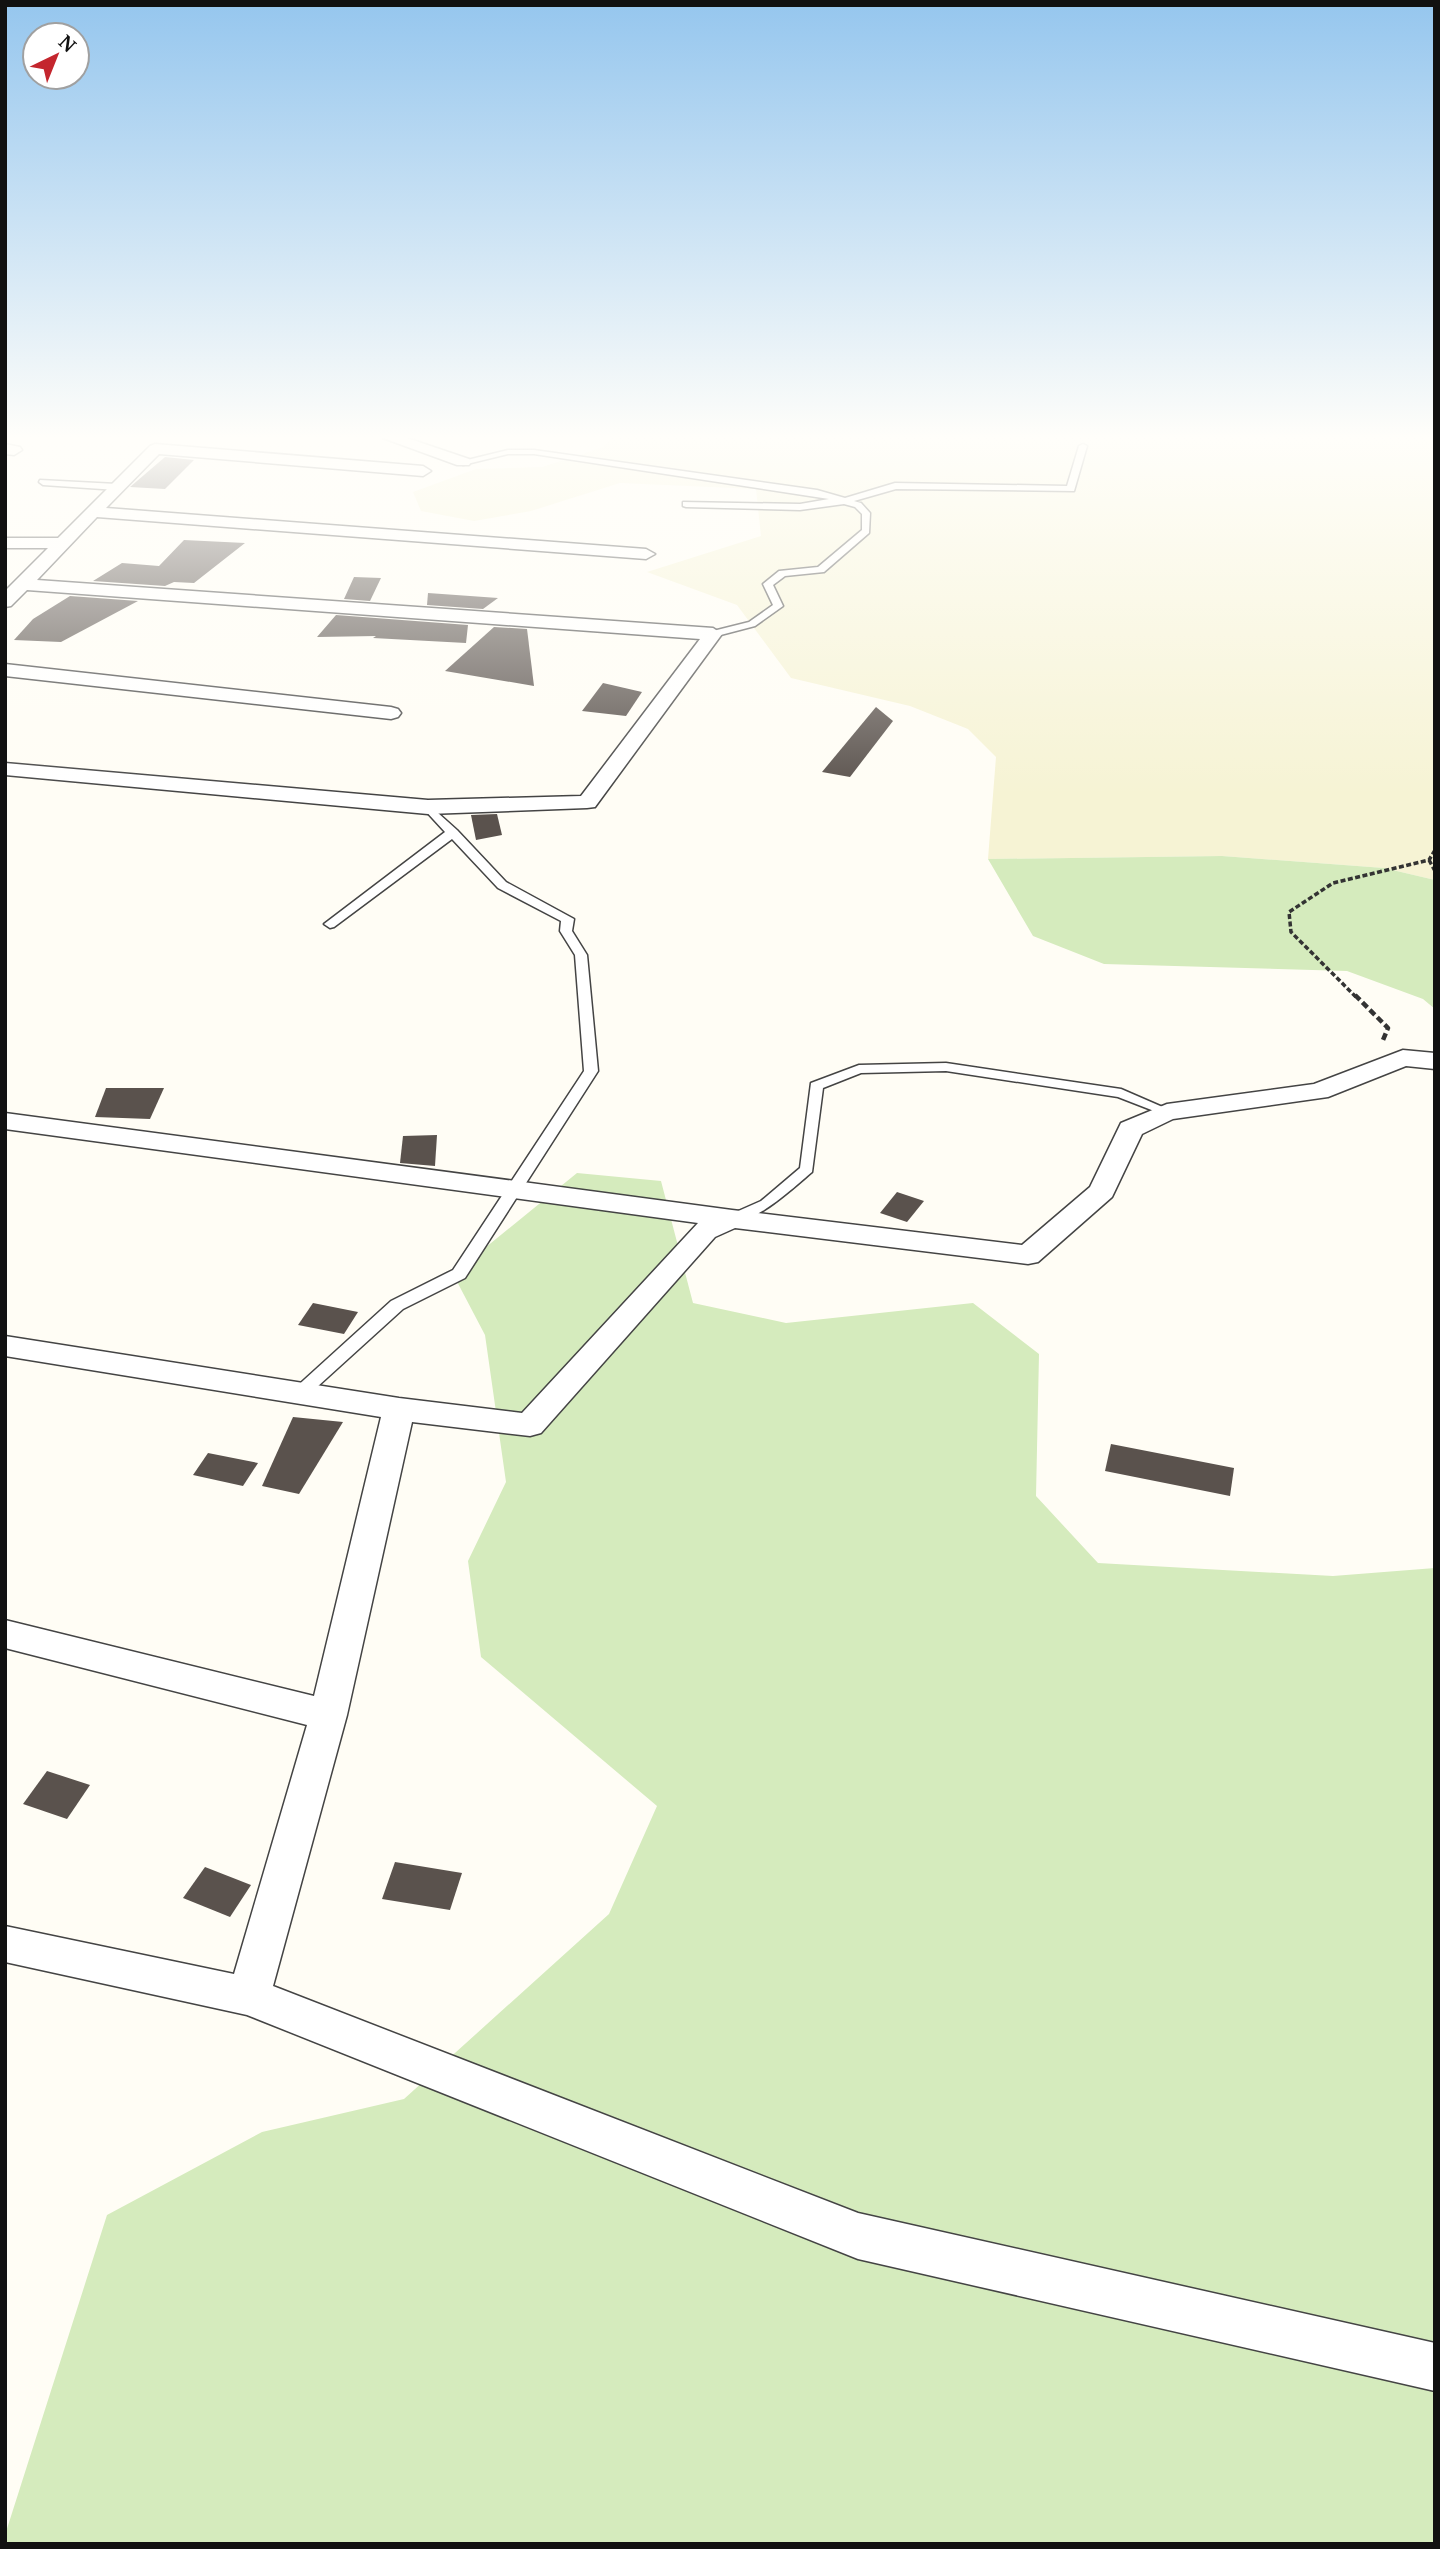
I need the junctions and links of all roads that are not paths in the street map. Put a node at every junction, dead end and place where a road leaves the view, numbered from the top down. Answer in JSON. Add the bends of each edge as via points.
{"nodes":[{"id":1,"x":47,"y":557,"type":"edge"},
{"id":2,"x":836,"y":557,"type":"edge"},
{"id":3,"x":23,"y":584,"type":"junction"},
{"id":4,"x":5,"y":602,"type":"edge"},
{"id":5,"x":713,"y":634,"type":"junction"},
{"id":6,"x":5,"y":670,"type":"edge"},
{"id":7,"x":391,"y":713,"type":"dead end"},
{"id":8,"x":5,"y":769,"type":"edge"},
{"id":9,"x":46,"y":772,"type":"junction"},
{"id":10,"x":5,"y":790,"type":"edge"},
{"id":11,"x":428,"y":807,"type":"junction"},
{"id":12,"x":453,"y":832,"type":"junction"},
{"id":13,"x":330,"y":924,"type":"dead end"},
{"id":14,"x":1435,"y":1061,"type":"edge"},
{"id":15,"x":1167,"y":1112,"type":"junction"},
{"id":16,"x":5,"y":1121,"type":"edge"},
{"id":17,"x":513,"y":1189,"type":"junction"},
{"id":18,"x":732,"y":1219,"type":"junction"},
{"id":19,"x":5,"y":1346,"type":"edge"},
{"id":20,"x":300,"y":1394,"type":"junction"},
{"id":21,"x":399,"y":1409,"type":"junction"},
{"id":22,"x":5,"y":1634,"type":"edge"},
{"id":23,"x":328,"y":1715,"type":"junction"},
{"id":24,"x":9,"y":1954,"type":"edge"},
{"id":25,"x":248,"y":1996,"type":"junction"},
{"id":26,"x":1435,"y":2367,"type":"edge"}],
"edges":[{"from":1,"to":3,"type":"street"},
{"from":2,"to":5,"type":"lane","via":[[821,570],[782,573],[768,584],[778,606],[752,624]]},
{"from":3,"to":4,"type":"street"},
{"from":3,"to":5,"type":"street"},
{"from":5,"to":11,"type":"street","via":[[587,802]]},
{"from":6,"to":7,"type":"street"},
{"from":8,"to":9,"type":"street"},
{"from":9,"to":10,"type":"street"},
{"from":9,"to":11,"type":"street"},
{"from":11,"to":12,"type":"lane"},
{"from":12,"to":13,"type":"lane"},
{"from":12,"to":17,"type":"lane","via":[[502,885],[568,919],[566,931],[581,955],[591,1071]]},
{"from":14,"to":15,"type":"street","via":[[1403,1058],[1319,1091]]},
{"from":15,"to":18,"type":"street","via":[[1131,1129],[1102,1191],[1028,1255]]},
{"from":15,"to":18,"type":"lane","via":[[1121,1093],[946,1067],[859,1069],[816,1086],[807,1170],[766,1204]]},
{"from":16,"to":17,"type":"street"},
{"from":17,"to":18,"type":"street"},
{"from":17,"to":20,"type":"lane","via":[[459,1274],[397,1305]]},
{"from":18,"to":21,"type":"street","via":[[705,1231],[530,1425]]},
{"from":19,"to":20,"type":"street"},
{"from":20,"to":21,"type":"street"},
{"from":21,"to":23,"type":"street"},
{"from":22,"to":23,"type":"street"},
{"from":23,"to":25,"type":"street"},
{"from":24,"to":25,"type":"street"},
{"from":25,"to":26,"type":"street","via":[[858,2236]]}]}
